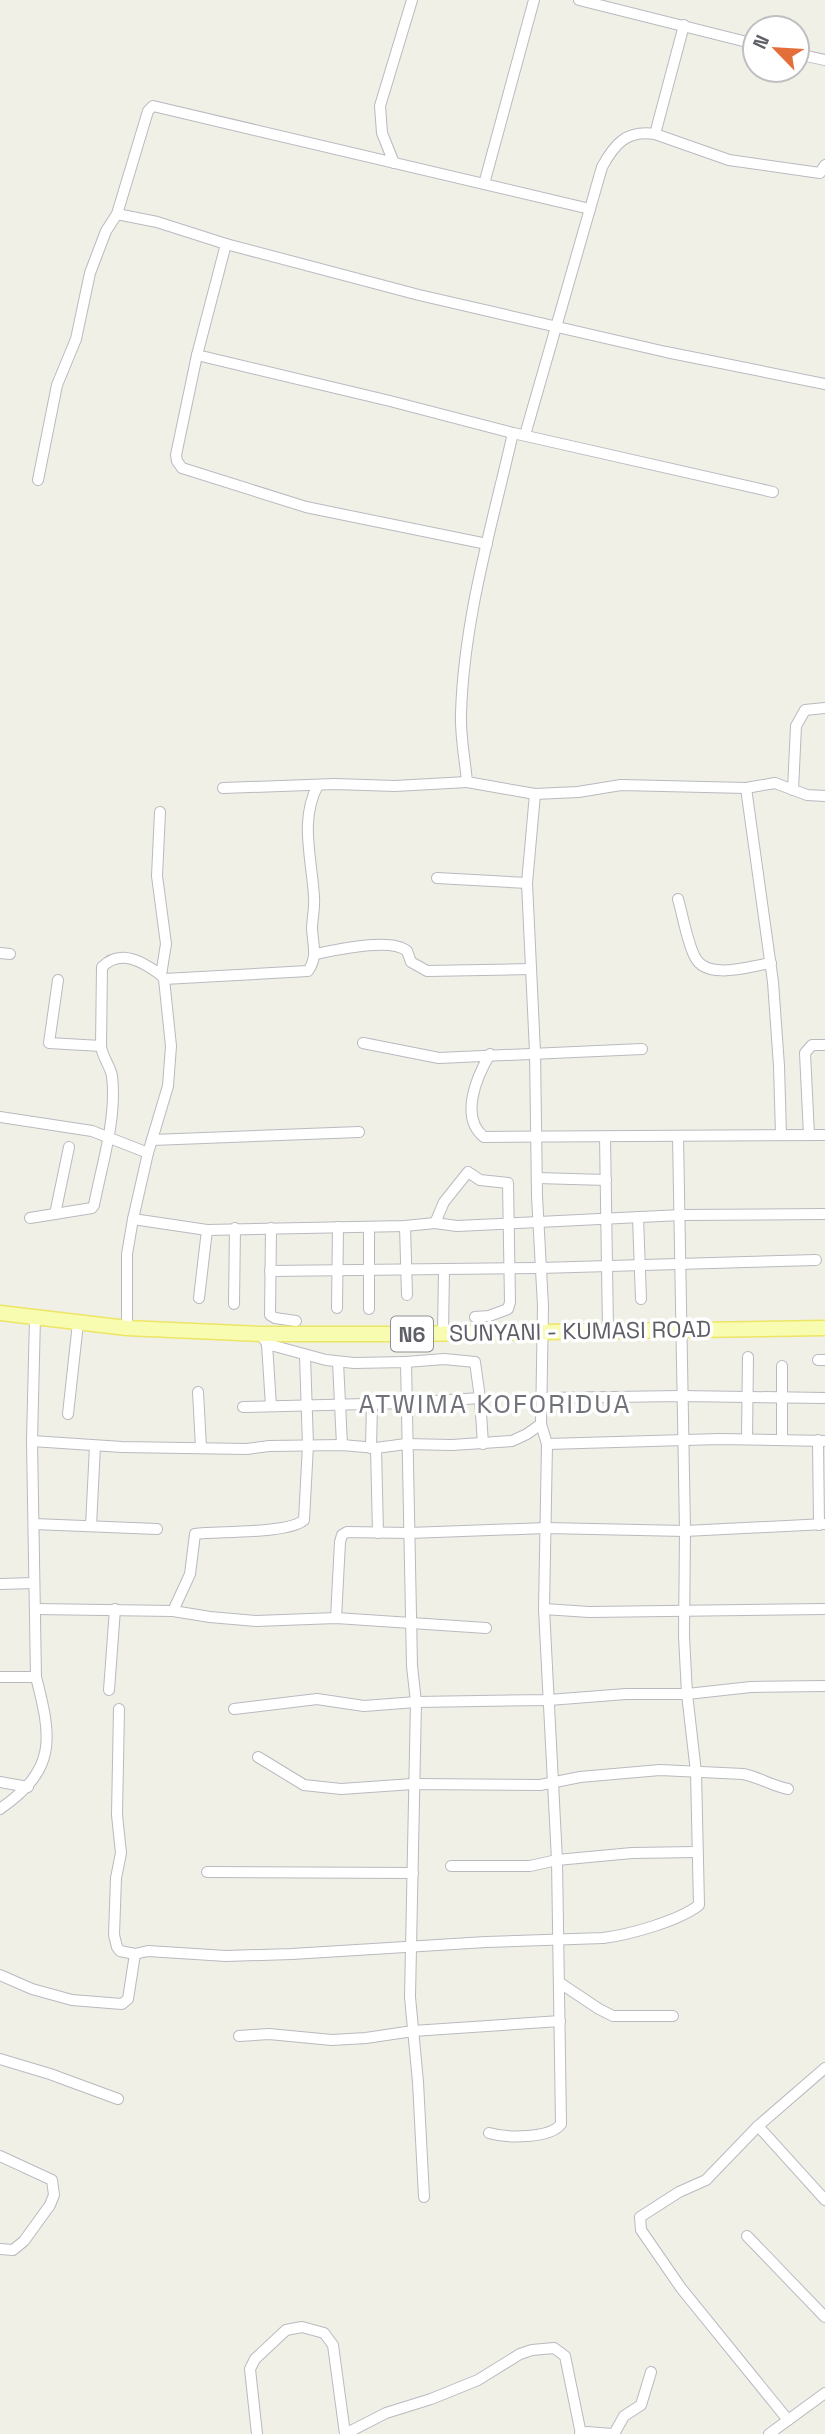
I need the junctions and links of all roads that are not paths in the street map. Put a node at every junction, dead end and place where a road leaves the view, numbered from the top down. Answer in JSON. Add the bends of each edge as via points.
{"nodes":[{"id":1,"x":412,"y":0,"type":"edge"},
{"id":2,"x":534,"y":0,"type":"edge"},
{"id":3,"x":579,"y":0,"type":"edge"},
{"id":4,"x":684,"y":25,"type":"junction"},
{"id":5,"x":741,"y":40,"type":"edge"},
{"id":6,"x":655,"y":134,"type":"junction"},
{"id":7,"x":394,"y":163,"type":"junction"},
{"id":8,"x":825,"y":165,"type":"edge"},
{"id":9,"x":484,"y":184,"type":"junction"},
{"id":10,"x":590,"y":209,"type":"junction"},
{"id":11,"x":117,"y":214,"type":"junction"},
{"id":12,"x":226,"y":244,"type":"junction"},
{"id":13,"x":557,"y":325,"type":"junction"},
{"id":14,"x":197,"y":355,"type":"junction"},
{"id":15,"x":825,"y":384,"type":"edge"},
{"id":16,"x":513,"y":433,"type":"junction"},
{"id":17,"x":525,"y":435,"type":"junction"},
{"id":18,"x":38,"y":480,"type":"dead end"},
{"id":19,"x":773,"y":492,"type":"dead end"},
{"id":20,"x":487,"y":544,"type":"junction"},
{"id":21,"x":825,"y":708,"type":"edge"},
{"id":22,"x":467,"y":782,"type":"junction"},
{"id":23,"x":318,"y":785,"type":"junction"},
{"id":24,"x":223,"y":788,"type":"dead end"},
{"id":25,"x":746,"y":788,"type":"junction"},
{"id":26,"x":793,"y":790,"type":"junction"},
{"id":27,"x":535,"y":794,"type":"junction"},
{"id":28,"x":825,"y":796,"type":"edge"},
{"id":29,"x":160,"y":812,"type":"dead end"},
{"id":30,"x":437,"y":878,"type":"dead end"},
{"id":31,"x":527,"y":883,"type":"junction"},
{"id":32,"x":678,"y":900,"type":"dead end"},
{"id":33,"x":315,"y":954,"type":"junction"},
{"id":34,"x":771,"y":963,"type":"junction"},
{"id":35,"x":531,"y":969,"type":"junction"},
{"id":36,"x":163,"y":977,"type":"junction"},
{"id":37,"x":58,"y":980,"type":"dead end"},
{"id":38,"x":363,"y":1043,"type":"dead end"},
{"id":39,"x":825,"y":1045,"type":"edge"},
{"id":40,"x":101,"y":1046,"type":"junction"},
{"id":41,"x":642,"y":1049,"type":"dead end"},
{"id":42,"x":535,"y":1052,"type":"junction"},
{"id":43,"x":491,"y":1054,"type":"junction"},
{"id":44,"x":0,"y":1117,"type":"edge"},
{"id":45,"x":359,"y":1132,"type":"dead end"},
{"id":46,"x":781,"y":1135,"type":"junction"},
{"id":47,"x":809,"y":1135,"type":"junction"},
{"id":48,"x":825,"y":1135,"type":"edge"},
{"id":49,"x":537,"y":1136,"type":"junction"},
{"id":50,"x":678,"y":1136,"type":"junction"},
{"id":51,"x":605,"y":1137,"type":"junction"},
{"id":52,"x":108,"y":1138,"type":"junction"},
{"id":53,"x":152,"y":1140,"type":"junction"},
{"id":54,"x":69,"y":1147,"type":"dead end"},
{"id":55,"x":148,"y":1153,"type":"junction"},
{"id":56,"x":537,"y":1178,"type":"junction"},
{"id":57,"x":606,"y":1180,"type":"junction"},
{"id":58,"x":55,"y":1214,"type":"junction"},
{"id":59,"x":825,"y":1214,"type":"edge"},
{"id":60,"x":681,"y":1215,"type":"junction"},
{"id":61,"x":638,"y":1217,"type":"junction"},
{"id":62,"x":30,"y":1218,"type":"dead end"},
{"id":63,"x":607,"y":1218,"type":"junction"},
{"id":64,"x":133,"y":1219,"type":"junction"},
{"id":65,"x":435,"y":1223,"type":"junction"},
{"id":66,"x":509,"y":1223,"type":"junction"},
{"id":67,"x":538,"y":1223,"type":"junction"},
{"id":68,"x":338,"y":1227,"type":"junction"},
{"id":69,"x":369,"y":1227,"type":"junction"},
{"id":70,"x":405,"y":1227,"type":"junction"},
{"id":71,"x":235,"y":1228,"type":"junction"},
{"id":72,"x":271,"y":1228,"type":"junction"},
{"id":73,"x":207,"y":1230,"type":"junction"},
{"id":74,"x":816,"y":1260,"type":"dead end"},
{"id":75,"x":640,"y":1264,"type":"junction"},
{"id":76,"x":681,"y":1264,"type":"junction"},
{"id":77,"x":607,"y":1265,"type":"junction"},
{"id":78,"x":509,"y":1268,"type":"junction"},
{"id":79,"x":540,"y":1268,"type":"junction"},
{"id":80,"x":407,"y":1269,"type":"junction"},
{"id":81,"x":444,"y":1269,"type":"junction"},
{"id":82,"x":337,"y":1270,"type":"junction"},
{"id":83,"x":369,"y":1270,"type":"junction"},
{"id":84,"x":270,"y":1272,"type":"junction"},
{"id":85,"x":407,"y":1295,"type":"dead end"},
{"id":86,"x":199,"y":1298,"type":"dead end"},
{"id":87,"x":641,"y":1299,"type":"dead end"},
{"id":88,"x":234,"y":1304,"type":"dead end"},
{"id":89,"x":337,"y":1308,"type":"dead end"},
{"id":90,"x":369,"y":1309,"type":"dead end"},
{"id":91,"x":0,"y":1313,"type":"edge"},
{"id":92,"x":35,"y":1317,"type":"junction"},
{"id":93,"x":475,"y":1317,"type":"dead end"},
{"id":94,"x":296,"y":1321,"type":"dead end"},
{"id":95,"x":78,"y":1323,"type":"junction"},
{"id":96,"x":127,"y":1328,"type":"junction"},
{"id":97,"x":825,"y":1328,"type":"edge"},
{"id":98,"x":681,"y":1329,"type":"junction"},
{"id":99,"x":608,"y":1330,"type":"junction"},
{"id":100,"x":543,"y":1331,"type":"junction"},
{"id":101,"x":443,"y":1334,"type":"junction"},
{"id":102,"x":264,"y":1339,"type":"junction"},
{"id":103,"x":305,"y":1356,"type":"junction"},
{"id":104,"x":748,"y":1357,"type":"dead end"},
{"id":105,"x":338,"y":1362,"type":"junction"},
{"id":106,"x":406,"y":1362,"type":"junction"},
{"id":107,"x":782,"y":1366,"type":"dead end"},
{"id":108,"x":198,"y":1392,"type":"dead end"},
{"id":109,"x":681,"y":1396,"type":"junction"},
{"id":110,"x":748,"y":1397,"type":"junction"},
{"id":111,"x":780,"y":1397,"type":"junction"},
{"id":112,"x":480,"y":1398,"type":"junction"},
{"id":113,"x":542,"y":1398,"type":"junction"},
{"id":114,"x":825,"y":1398,"type":"edge"},
{"id":115,"x":406,"y":1403,"type":"junction"},
{"id":116,"x":339,"y":1404,"type":"junction"},
{"id":117,"x":372,"y":1404,"type":"junction"},
{"id":118,"x":305,"y":1405,"type":"junction"},
{"id":119,"x":271,"y":1406,"type":"junction"},
{"id":120,"x":243,"y":1407,"type":"dead end"},
{"id":121,"x":68,"y":1414,"type":"dead end"},
{"id":122,"x":541,"y":1424,"type":"junction"},
{"id":123,"x":747,"y":1439,"type":"junction"},
{"id":124,"x":782,"y":1439,"type":"junction"},
{"id":125,"x":683,"y":1440,"type":"junction"},
{"id":126,"x":32,"y":1441,"type":"junction"},
{"id":127,"x":821,"y":1441,"type":"edge"},
{"id":128,"x":406,"y":1444,"type":"junction"},
{"id":129,"x":483,"y":1444,"type":"junction"},
{"id":130,"x":547,"y":1444,"type":"junction"},
{"id":131,"x":342,"y":1445,"type":"junction"},
{"id":132,"x":95,"y":1446,"type":"junction"},
{"id":133,"x":308,"y":1446,"type":"junction"},
{"id":134,"x":201,"y":1447,"type":"junction"},
{"id":135,"x":373,"y":1448,"type":"junction"},
{"id":136,"x":34,"y":1524,"type":"junction"},
{"id":137,"x":822,"y":1525,"type":"edge"},
{"id":138,"x":91,"y":1526,"type":"junction"},
{"id":139,"x":546,"y":1528,"type":"junction"},
{"id":140,"x":157,"y":1529,"type":"dead end"},
{"id":141,"x":685,"y":1531,"type":"junction"},
{"id":142,"x":378,"y":1533,"type":"junction"},
{"id":143,"x":408,"y":1533,"type":"junction"},
{"id":144,"x":34,"y":1583,"type":"junction"},
{"id":145,"x":0,"y":1584,"type":"edge"},
{"id":146,"x":35,"y":1608,"type":"junction"},
{"id":147,"x":115,"y":1609,"type":"junction"},
{"id":148,"x":544,"y":1609,"type":"junction"},
{"id":149,"x":825,"y":1609,"type":"edge"},
{"id":150,"x":685,"y":1610,"type":"junction"},
{"id":151,"x":173,"y":1611,"type":"junction"},
{"id":152,"x":336,"y":1618,"type":"junction"},
{"id":153,"x":412,"y":1621,"type":"junction"},
{"id":154,"x":486,"y":1628,"type":"dead end"},
{"id":155,"x":0,"y":1677,"type":"edge"},
{"id":156,"x":36,"y":1677,"type":"junction"},
{"id":157,"x":825,"y":1686,"type":"edge"},
{"id":158,"x":109,"y":1690,"type":"dead end"},
{"id":159,"x":687,"y":1694,"type":"junction"},
{"id":160,"x":549,"y":1700,"type":"junction"},
{"id":161,"x":415,"y":1702,"type":"junction"},
{"id":162,"x":120,"y":1709,"type":"dead end"},
{"id":163,"x":234,"y":1709,"type":"dead end"},
{"id":164,"x":258,"y":1757,"type":"dead end"},
{"id":165,"x":696,"y":1772,"type":"junction"},
{"id":166,"x":0,"y":1782,"type":"edge"},
{"id":167,"x":552,"y":1783,"type":"junction"},
{"id":168,"x":413,"y":1784,"type":"junction"},
{"id":169,"x":29,"y":1787,"type":"junction"},
{"id":170,"x":788,"y":1789,"type":"dead end"},
{"id":171,"x":0,"y":1809,"type":"edge"},
{"id":172,"x":696,"y":1852,"type":"junction"},
{"id":173,"x":557,"y":1860,"type":"junction"},
{"id":174,"x":451,"y":1866,"type":"dead end"},
{"id":175,"x":207,"y":1872,"type":"dead end"},
{"id":176,"x":413,"y":1873,"type":"junction"},
{"id":177,"x":557,"y":1939,"type":"junction"},
{"id":178,"x":410,"y":1946,"type":"junction"},
{"id":179,"x":135,"y":1954,"type":"junction"},
{"id":180,"x":0,"y":1975,"type":"edge"},
{"id":181,"x":560,"y":1983,"type":"junction"},
{"id":182,"x":674,"y":2016,"type":"dead end"},
{"id":183,"x":560,"y":2021,"type":"junction"},
{"id":184,"x":413,"y":2031,"type":"junction"},
{"id":185,"x":239,"y":2036,"type":"dead end"},
{"id":186,"x":0,"y":2059,"type":"edge"},
{"id":187,"x":825,"y":2068,"type":"edge"},
{"id":188,"x":117,"y":2099,"type":"dead end"},
{"id":189,"x":758,"y":2126,"type":"junction"},
{"id":190,"x":489,"y":2133,"type":"dead end"},
{"id":191,"x":0,"y":2156,"type":"edge"},
{"id":192,"x":424,"y":2197,"type":"dead end"},
{"id":193,"x":825,"y":2200,"type":"edge"},
{"id":194,"x":747,"y":2236,"type":"dead end"},
{"id":195,"x":0,"y":2249,"type":"edge"},
{"id":196,"x":825,"y":2317,"type":"edge"},
{"id":197,"x":651,"y":2372,"type":"dead end"},
{"id":198,"x":825,"y":2393,"type":"edge"},
{"id":199,"x":788,"y":2420,"type":"junction"},
{"id":200,"x":257,"y":2434,"type":"edge"},
{"id":201,"x":345,"y":2434,"type":"edge"},
{"id":202,"x":580,"y":2434,"type":"edge"},
{"id":203,"x":613,"y":2434,"type":"edge"},
{"id":204,"x":769,"y":2434,"type":"edge"}],
"edges":[{"from":1,"to":7,"type":"street","via":[[380,106],[382,133]]},
{"from":2,"to":9,"type":"street"},
{"from":3,"to":4,"type":"street"},
{"from":4,"to":5,"type":"street"},
{"from":4,"to":6,"type":"street"},
{"from":6,"to":8,"type":"street","via":[[729,160],[820,173]]},
{"from":6,"to":10,"type":"street","via":[[635,133],[616,146],[602,167]]},
{"from":7,"to":9,"type":"street"},
{"from":7,"to":11,"type":"street","via":[[153,106]]},
{"from":9,"to":10,"type":"street"},
{"from":10,"to":13,"type":"street"},
{"from":11,"to":12,"type":"street"},
{"from":11,"to":18,"type":"street","via":[[90,273],[75,339],[57,385]]},
{"from":12,"to":13,"type":"street","via":[[419,295]]},
{"from":12,"to":14,"type":"street"},
{"from":13,"to":15,"type":"street"},
{"from":13,"to":17,"type":"street"},
{"from":14,"to":16,"type":"street"},
{"from":14,"to":20,"type":"street","via":[[176,455],[182,468],[306,507]]},
{"from":16,"to":17,"type":"street"},
{"from":16,"to":20,"type":"street"},
{"from":17,"to":19,"type":"street"},
{"from":20,"to":22,"type":"street","via":[[464,665],[461,724]]},
{"from":21,"to":26,"type":"street","via":[[805,710],[796,726]]},
{"from":22,"to":23,"type":"street"},
{"from":22,"to":27,"type":"street"},
{"from":23,"to":24,"type":"street"},
{"from":23,"to":33,"type":"street","via":[[308,812]]},
{"from":25,"to":26,"type":"street","via":[[775,783]]},
{"from":25,"to":27,"type":"street","via":[[621,785]]},
{"from":25,"to":34,"type":"street"},
{"from":26,"to":28,"type":"street"},
{"from":27,"to":31,"type":"street"},
{"from":29,"to":36,"type":"street","via":[[157,876],[166,944]]},
{"from":30,"to":31,"type":"street"},
{"from":31,"to":35,"type":"street"},
{"from":32,"to":34,"type":"street","via":[[695,959],[707,968],[720,971]]},
{"from":33,"to":35,"type":"street","via":[[396,945],[426,971]]},
{"from":33,"to":36,"type":"street","via":[[308,971],[302,973]]},
{"from":34,"to":46,"type":"street"},
{"from":35,"to":42,"type":"street"},
{"from":36,"to":40,"type":"street","via":[[131,958],[105,963]]},
{"from":36,"to":53,"type":"street","via":[[170,1074]]},
{"from":37,"to":40,"type":"street","via":[[49,1043]]},
{"from":38,"to":43,"type":"street","via":[[439,1058]]},
{"from":39,"to":47,"type":"street","via":[[812,1045],[805,1053]]},
{"from":40,"to":52,"type":"street","via":[[112,1079]]},
{"from":41,"to":42,"type":"street"},
{"from":42,"to":43,"type":"street"},
{"from":42,"to":49,"type":"street"},
{"from":43,"to":49,"type":"street","via":[[477,1076],[472,1103],[480,1134]]},
{"from":44,"to":52,"type":"street","via":[[78,1128]]},
{"from":45,"to":53,"type":"street"},
{"from":46,"to":47,"type":"street"},
{"from":46,"to":50,"type":"street"},
{"from":47,"to":48,"type":"street"},
{"from":49,"to":51,"type":"street"},
{"from":49,"to":56,"type":"street"},
{"from":50,"to":51,"type":"street"},
{"from":50,"to":60,"type":"street"},
{"from":51,"to":57,"type":"street"},
{"from":52,"to":55,"type":"street"},
{"from":52,"to":58,"type":"street","via":[[92,1208]]},
{"from":53,"to":55,"type":"street"},
{"from":54,"to":58,"type":"street"},
{"from":55,"to":64,"type":"street"},
{"from":56,"to":57,"type":"street"},
{"from":56,"to":67,"type":"street"},
{"from":57,"to":63,"type":"street"},
{"from":58,"to":62,"type":"street"},
{"from":59,"to":60,"type":"street"},
{"from":60,"to":61,"type":"street"},
{"from":60,"to":76,"type":"street"},
{"from":61,"to":63,"type":"street"},
{"from":61,"to":75,"type":"street"},
{"from":63,"to":67,"type":"street"},
{"from":63,"to":77,"type":"street"},
{"from":64,"to":73,"type":"street"},
{"from":64,"to":96,"type":"street","via":[[127,1254]]},
{"from":65,"to":66,"type":"street"},
{"from":65,"to":66,"type":"street","via":[[444,1202],[469,1172],[480,1180],[508,1183]]},
{"from":65,"to":70,"type":"street"},
{"from":66,"to":67,"type":"street"},
{"from":66,"to":78,"type":"street"},
{"from":67,"to":79,"type":"street"},
{"from":68,"to":69,"type":"street"},
{"from":68,"to":72,"type":"street"},
{"from":68,"to":82,"type":"street"},
{"from":69,"to":70,"type":"street"},
{"from":69,"to":83,"type":"street"},
{"from":70,"to":80,"type":"street"},
{"from":71,"to":72,"type":"street"},
{"from":71,"to":73,"type":"street"},
{"from":71,"to":88,"type":"street"},
{"from":72,"to":84,"type":"street"},
{"from":73,"to":86,"type":"street"},
{"from":74,"to":76,"type":"street"},
{"from":75,"to":76,"type":"street"},
{"from":75,"to":77,"type":"street"},
{"from":75,"to":87,"type":"street"},
{"from":76,"to":98,"type":"street"},
{"from":77,"to":79,"type":"street"},
{"from":77,"to":99,"type":"street"},
{"from":78,"to":79,"type":"street"},
{"from":78,"to":81,"type":"street"},
{"from":78,"to":93,"type":"street","via":[[508,1309]]},
{"from":79,"to":100,"type":"street"},
{"from":80,"to":81,"type":"street"},
{"from":80,"to":83,"type":"street"},
{"from":80,"to":85,"type":"street"},
{"from":81,"to":101,"type":"street"},
{"from":82,"to":83,"type":"street"},
{"from":82,"to":84,"type":"street"},
{"from":82,"to":89,"type":"street"},
{"from":83,"to":90,"type":"street"},
{"from":84,"to":94,"type":"street","via":[[270,1315]]},
{"from":91,"to":92,"type":"main road","name":"SUNYANI - KUMASI ROAD","number":"N6"},
{"from":92,"to":95,"type":"main road","name":"SUNYANI - KUMASI ROAD","number":"N6"},
{"from":92,"to":126,"type":"street"},
{"from":95,"to":96,"type":"main road","name":"SUNYANI - KUMASI ROAD","number":"N6"},
{"from":95,"to":121,"type":"street"},
{"from":96,"to":102,"type":"main road","name":"SUNYANI - KUMASI ROAD","number":"N6"},
{"from":97,"to":98,"type":"main road","name":"SUNYANI - KUMASI ROAD","number":"N6"},
{"from":98,"to":99,"type":"main road","name":"SUNYANI - KUMASI ROAD","number":"N6"},
{"from":98,"to":109,"type":"street"},
{"from":99,"to":100,"type":"main road","name":"SUNYANI - KUMASI ROAD","number":"N6"},
{"from":100,"to":101,"type":"main road","name":"SUNYANI - KUMASI ROAD","number":"N6"},
{"from":100,"to":113,"type":"street"},
{"from":101,"to":102,"type":"main road","name":"SUNYANI - KUMASI ROAD","number":"N6"},
{"from":102,"to":103,"type":"street"},
{"from":102,"to":119,"type":"street"},
{"from":103,"to":105,"type":"street"},
{"from":103,"to":118,"type":"street"},
{"from":104,"to":110,"type":"street"},
{"from":105,"to":106,"type":"street"},
{"from":105,"to":116,"type":"street"},
{"from":106,"to":112,"type":"street","via":[[472,1360],[477,1365]]},
{"from":106,"to":115,"type":"street"},
{"from":107,"to":111,"type":"street"},
{"from":108,"to":134,"type":"street"},
{"from":109,"to":110,"type":"street"},
{"from":109,"to":113,"type":"street"},
{"from":109,"to":125,"type":"street"},
{"from":110,"to":111,"type":"street"},
{"from":110,"to":123,"type":"street"},
{"from":111,"to":114,"type":"street"},
{"from":111,"to":124,"type":"street"},
{"from":112,"to":115,"type":"street"},
{"from":112,"to":129,"type":"street"},
{"from":113,"to":122,"type":"street"},
{"from":115,"to":117,"type":"street"},
{"from":115,"to":128,"type":"street"},
{"from":116,"to":117,"type":"street"},
{"from":116,"to":118,"type":"street"},
{"from":116,"to":131,"type":"street"},
{"from":117,"to":135,"type":"street"},
{"from":118,"to":119,"type":"street"},
{"from":118,"to":133,"type":"street"},
{"from":119,"to":120,"type":"street"},
{"from":122,"to":129,"type":"street","via":[[512,1441]]},
{"from":122,"to":130,"type":"street"},
{"from":123,"to":124,"type":"street"},
{"from":123,"to":125,"type":"street"},
{"from":124,"to":127,"type":"street"},
{"from":125,"to":130,"type":"street"},
{"from":125,"to":141,"type":"street"},
{"from":126,"to":132,"type":"street"},
{"from":126,"to":136,"type":"street"},
{"from":127,"to":137,"type":"street"},
{"from":128,"to":129,"type":"street"},
{"from":128,"to":135,"type":"street"},
{"from":128,"to":143,"type":"street"},
{"from":130,"to":139,"type":"street"},
{"from":131,"to":133,"type":"street"},
{"from":131,"to":135,"type":"street"},
{"from":132,"to":134,"type":"street"},
{"from":132,"to":138,"type":"street"},
{"from":133,"to":134,"type":"street"},
{"from":133,"to":151,"type":"street","via":[[302,1522],[279,1529],[195,1534],[190,1574]]},
{"from":135,"to":142,"type":"street"},
{"from":136,"to":138,"type":"street"},
{"from":136,"to":144,"type":"street"},
{"from":137,"to":141,"type":"street"},
{"from":138,"to":140,"type":"street"},
{"from":139,"to":141,"type":"street"},
{"from":139,"to":143,"type":"street"},
{"from":139,"to":148,"type":"street"},
{"from":141,"to":150,"type":"street"},
{"from":142,"to":143,"type":"street"},
{"from":142,"to":152,"type":"street","via":[[342,1535]]},
{"from":143,"to":153,"type":"street"},
{"from":144,"to":145,"type":"street"},
{"from":144,"to":146,"type":"street"},
{"from":146,"to":147,"type":"street"},
{"from":146,"to":156,"type":"street"},
{"from":147,"to":151,"type":"street"},
{"from":147,"to":158,"type":"street"},
{"from":148,"to":150,"type":"street"},
{"from":148,"to":160,"type":"street"},
{"from":149,"to":150,"type":"street"},
{"from":150,"to":159,"type":"street"},
{"from":151,"to":152,"type":"street","via":[[256,1621]]},
{"from":152,"to":153,"type":"street"},
{"from":153,"to":154,"type":"street"},
{"from":153,"to":161,"type":"street"},
{"from":155,"to":156,"type":"street"},
{"from":156,"to":169,"type":"street","via":[[46,1714],[46,1741],[42,1766]]},
{"from":157,"to":159,"type":"street"},
{"from":159,"to":160,"type":"street"},
{"from":159,"to":165,"type":"street"},
{"from":160,"to":161,"type":"street"},
{"from":160,"to":167,"type":"street"},
{"from":161,"to":163,"type":"street","via":[[364,1706],[317,1699]]},
{"from":161,"to":168,"type":"street"},
{"from":162,"to":179,"type":"street","via":[[117,1815],[121,1853],[114,1935],[120,1951]]},
{"from":164,"to":168,"type":"street","via":[[304,1785],[352,1789]]},
{"from":165,"to":167,"type":"street","via":[[627,1772]]},
{"from":165,"to":170,"type":"street","via":[[754,1776]]},
{"from":165,"to":172,"type":"street"},
{"from":166,"to":169,"type":"street"},
{"from":167,"to":168,"type":"street"},
{"from":167,"to":173,"type":"street"},
{"from":168,"to":176,"type":"street"},
{"from":169,"to":171,"type":"street"},
{"from":172,"to":173,"type":"street"},
{"from":172,"to":177,"type":"street","via":[[701,1899],[693,1910],[617,1936]]},
{"from":173,"to":174,"type":"street","via":[[530,1866]]},
{"from":173,"to":177,"type":"street"},
{"from":175,"to":176,"type":"street"},
{"from":176,"to":178,"type":"street"},
{"from":177,"to":178,"type":"street"},
{"from":177,"to":181,"type":"street"},
{"from":178,"to":179,"type":"street","via":[[226,1956]]},
{"from":178,"to":184,"type":"street"},
{"from":179,"to":180,"type":"street","via":[[128,1999],[122,2004],[72,2000]]},
{"from":181,"to":182,"type":"street","via":[[613,2016]]},
{"from":181,"to":183,"type":"street"},
{"from":183,"to":184,"type":"street"},
{"from":183,"to":190,"type":"street","via":[[558,2129],[510,2137]]},
{"from":184,"to":185,"type":"street","via":[[332,2040]]},
{"from":184,"to":192,"type":"street"},
{"from":186,"to":188,"type":"street"},
{"from":187,"to":189,"type":"street"},
{"from":189,"to":193,"type":"street"},
{"from":189,"to":199,"type":"street","via":[[706,2180],[679,2192],[639,2222],[681,2288]]},
{"from":191,"to":195,"type":"street","via":[[52,2180],[54,2195],[24,2241],[13,2250]]},
{"from":194,"to":196,"type":"street"},
{"from":197,"to":203,"type":"street","via":[[641,2405],[624,2416]]},
{"from":198,"to":199,"type":"street"},
{"from":199,"to":204,"type":"street"},
{"from":200,"to":201,"type":"street","via":[[250,2368],[275,2338],[302,2327],[324,2333],[333,2345]]},
{"from":201,"to":202,"type":"street","via":[[386,2413],[478,2380],[520,2354],[554,2348],[565,2356]]},
{"from":202,"to":203,"type":"street"}]}
